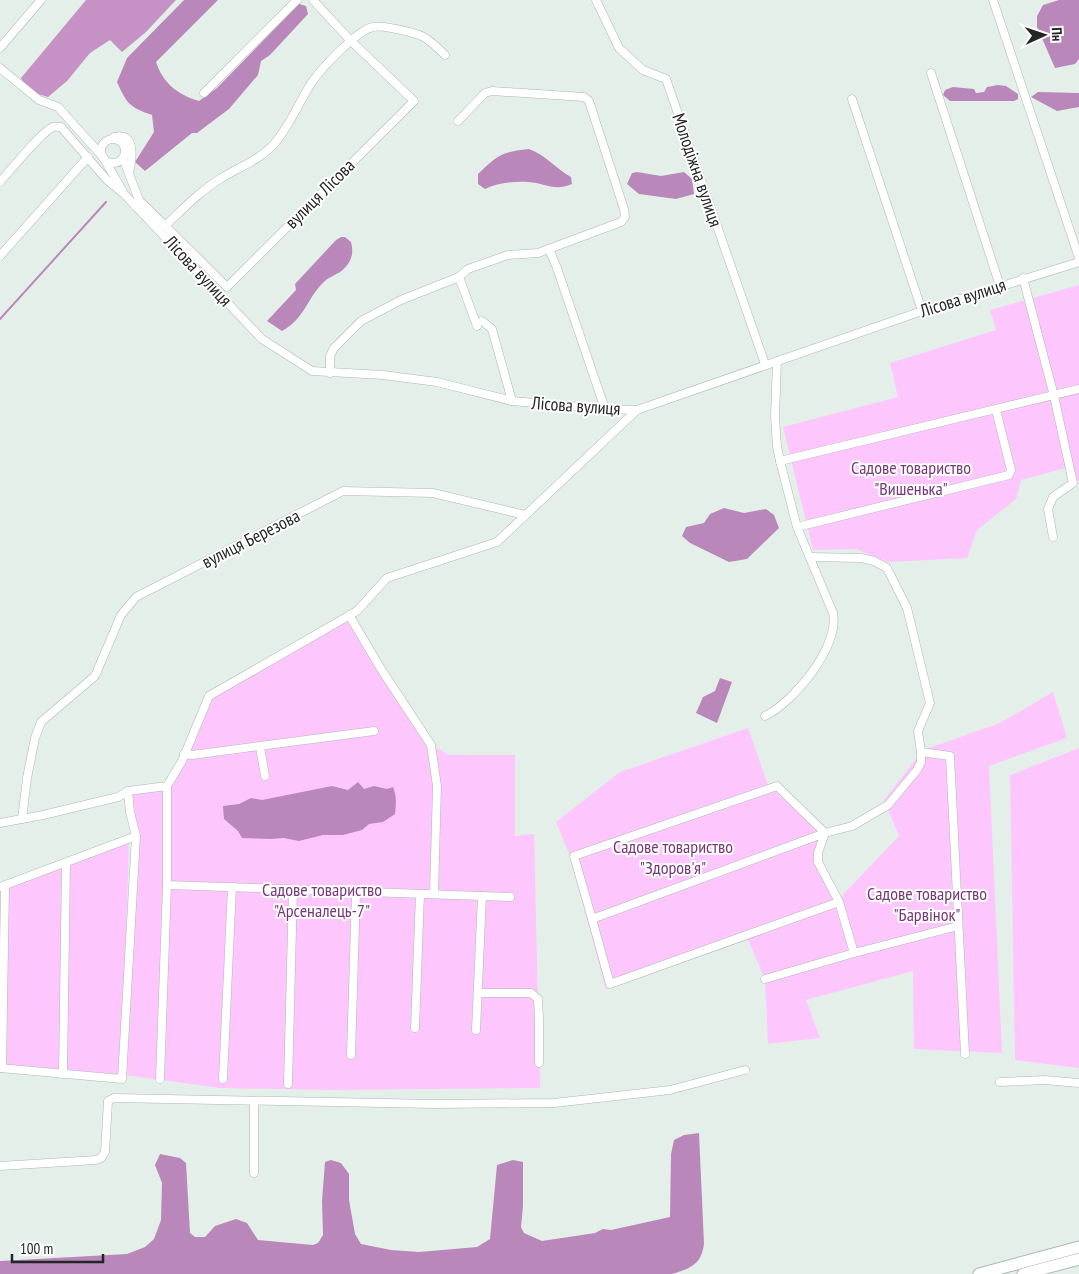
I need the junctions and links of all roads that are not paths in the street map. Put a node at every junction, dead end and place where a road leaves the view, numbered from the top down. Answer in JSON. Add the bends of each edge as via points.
{"nodes":[{"id":1,"x":41,"y":0,"type":"edge"},
{"id":2,"x":297,"y":0,"type":"edge"},
{"id":3,"x":313,"y":0,"type":"edge"},
{"id":4,"x":596,"y":0,"type":"edge"},
{"id":5,"x":992,"y":0,"type":"edge"},
{"id":6,"x":350,"y":40,"type":"junction"},
{"id":7,"x":0,"y":48,"type":"edge"},
{"id":8,"x":444,"y":55,"type":"dead end"},
{"id":9,"x":0,"y":68,"type":"edge"},
{"id":10,"x":931,"y":73,"type":"dead end"},
{"id":11,"x":204,"y":93,"type":"dead end"},
{"id":12,"x":852,"y":100,"type":"dead end"},
{"id":13,"x":458,"y":121,"type":"dead end"},
{"id":14,"x":111,"y":139,"type":"junction"},
{"id":15,"x":103,"y":157,"type":"junction"},
{"id":16,"x":88,"y":158,"type":"junction"},
{"id":17,"x":121,"y":159,"type":"junction"},
{"id":18,"x":129,"y":174,"type":"junction"},
{"id":19,"x":117,"y":180,"type":"junction"},
{"id":20,"x":0,"y":182,"type":"edge"},
{"id":21,"x":124,"y":194,"type":"junction"},
{"id":22,"x":165,"y":226,"type":"junction"},
{"id":23,"x":549,"y":249,"type":"junction"},
{"id":24,"x":0,"y":256,"type":"edge"},
{"id":25,"x":1079,"y":258,"type":"edge"},
{"id":26,"x":1079,"y":262,"type":"edge"},
{"id":27,"x":459,"y":277,"type":"junction"},
{"id":28,"x":1023,"y":278,"type":"junction"},
{"id":29,"x":1000,"y":286,"type":"junction"},
{"id":30,"x":922,"y":312,"type":"junction"},
{"id":31,"x":777,"y":361,"type":"junction"},
{"id":32,"x":765,"y":364,"type":"junction"},
{"id":33,"x":330,"y":374,"type":"junction"},
{"id":34,"x":1079,"y":389,"type":"edge"},
{"id":35,"x":1054,"y":396,"type":"junction"},
{"id":36,"x":512,"y":401,"type":"junction"},
{"id":37,"x":604,"y":409,"type":"junction"},
{"id":38,"x":636,"y":410,"type":"junction"},
{"id":39,"x":996,"y":410,"type":"junction"},
{"id":40,"x":780,"y":461,"type":"junction"},
{"id":41,"x":1076,"y":484,"type":"edge"},
{"id":42,"x":526,"y":515,"type":"junction"},
{"id":43,"x":797,"y":527,"type":"junction"},
{"id":44,"x":1053,"y":537,"type":"dead end"},
{"id":45,"x":811,"y":557,"type":"junction"},
{"id":46,"x":350,"y":615,"type":"junction"},
{"id":47,"x":765,"y":716,"type":"dead end"},
{"id":48,"x":374,"y":731,"type":"dead end"},
{"id":49,"x":260,"y":747,"type":"junction"},
{"id":50,"x":921,"y":752,"type":"junction"},
{"id":51,"x":184,"y":754,"type":"junction"},
{"id":52,"x":265,"y":776,"type":"dead end"},
{"id":53,"x":167,"y":786,"type":"junction"},
{"id":54,"x":128,"y":791,"type":"junction"},
{"id":55,"x":22,"y":819,"type":"junction"},
{"id":56,"x":0,"y":823,"type":"edge"},
{"id":57,"x":825,"y":833,"type":"junction"},
{"id":58,"x":136,"y":836,"type":"junction"},
{"id":59,"x":66,"y":863,"type":"junction"},
{"id":60,"x":167,"y":885,"type":"junction"},
{"id":61,"x":3,"y":886,"type":"edge"},
{"id":62,"x":232,"y":888,"type":"junction"},
{"id":63,"x":293,"y":890,"type":"junction"},
{"id":64,"x":356,"y":892,"type":"junction"},
{"id":65,"x":420,"y":894,"type":"junction"},
{"id":66,"x":434,"y":894,"type":"junction"},
{"id":67,"x":482,"y":896,"type":"junction"},
{"id":68,"x":510,"y":897,"type":"dead end"},
{"id":69,"x":839,"y":902,"type":"junction"},
{"id":70,"x":592,"y":919,"type":"junction"},
{"id":71,"x":958,"y":926,"type":"junction"},
{"id":72,"x":854,"y":953,"type":"junction"},
{"id":73,"x":764,"y":979,"type":"dead end"},
{"id":74,"x":479,"y":993,"type":"junction"},
{"id":75,"x":415,"y":1028,"type":"dead end"},
{"id":76,"x":476,"y":1030,"type":"dead end"},
{"id":77,"x":965,"y":1054,"type":"dead end"},
{"id":78,"x":351,"y":1055,"type":"dead end"},
{"id":79,"x":539,"y":1063,"type":"dead end"},
{"id":80,"x":1,"y":1068,"type":"edge"},
{"id":81,"x":745,"y":1070,"type":"dead end"},
{"id":82,"x":64,"y":1074,"type":"junction"},
{"id":83,"x":160,"y":1079,"type":"dead end"},
{"id":84,"x":223,"y":1079,"type":"dead end"},
{"id":85,"x":1000,"y":1082,"type":"dead end"},
{"id":86,"x":1079,"y":1083,"type":"edge"},
{"id":87,"x":288,"y":1084,"type":"dead end"},
{"id":88,"x":254,"y":1101,"type":"junction"},
{"id":89,"x":0,"y":1166,"type":"edge"},
{"id":90,"x":254,"y":1173,"type":"dead end"},
{"id":91,"x":1079,"y":1247,"type":"edge"},
{"id":92,"x":1079,"y":1259,"type":"edge"},
{"id":93,"x":979,"y":1274,"type":"edge"},
{"id":94,"x":1023,"y":1274,"type":"edge"}],
"edges":[{"from":1,"to":7,"type":"street"},
{"from":2,"to":11,"type":"street"},
{"from":3,"to":6,"type":"street"},
{"from":4,"to":32,"type":"street","name":"Молодіжна вулиця","via":[[619,48],[643,70],[666,79]]},
{"from":5,"to":25,"type":"street"},
{"from":6,"to":8,"type":"street","via":[[365,29],[382,26],[420,34]]},
{"from":6,"to":22,"type":"street","via":[[313,82],[273,145],[194,197]]},
{"from":6,"to":22,"type":"street","name":"вулиця Лісова","via":[[414,101],[227,287]]},
{"from":9,"to":15,"type":"street","via":[[39,100],[58,108]]},
{"from":10,"to":29,"type":"street"},
{"from":12,"to":30,"type":"street"},
{"from":13,"to":23,"type":"street","via":[[485,93],[492,91],[584,97],[589,101],[625,217],[621,222]]},
{"from":14,"to":15,"type":"street","via":[[102,146]]},
{"from":14,"to":17,"type":"street","via":[[122,142],[125,150]]},
{"from":14,"to":18,"type":"street","via":[[123,136],[128,139],[132,158]]},
{"from":15,"to":17,"type":"street","via":[[109,162]]},
{"from":15,"to":19,"type":"street"},
{"from":16,"to":20,"type":"street","via":[[61,127],[54,126],[35,142]]},
{"from":16,"to":21,"type":"street"},
{"from":16,"to":24,"type":"street"},
{"from":17,"to":18,"type":"street"},
{"from":17,"to":19,"type":"street"},
{"from":18,"to":22,"type":"street","via":[[139,200]]},
{"from":19,"to":21,"type":"street"},
{"from":21,"to":33,"type":"street","name":"Лісова вулиця","via":[[262,339],[312,371]]},
{"from":23,"to":27,"type":"street","via":[[508,255],[468,269]]},
{"from":23,"to":37,"type":"street"},
{"from":26,"to":28,"type":"street","name":"Лісова вулиця"},
{"from":27,"to":33,"type":"street","via":[[401,300],[361,321],[334,348],[330,356]]},
{"from":27,"to":36,"type":"street","via":[[480,324],[492,329]]},
{"from":28,"to":29,"type":"street","name":"Лісова вулиця"},
{"from":28,"to":35,"type":"street"},
{"from":29,"to":30,"type":"street","name":"Лісова вулиця"},
{"from":30,"to":31,"type":"street","name":"Лісова вулиця"},
{"from":31,"to":32,"type":"street","name":"Лісова вулиця"},
{"from":31,"to":40,"type":"street","via":[[775,417]]},
{"from":32,"to":38,"type":"street","name":"Лісова вулиця"},
{"from":33,"to":36,"type":"street","name":"Лісова вулиця","via":[[383,375],[437,382]]},
{"from":34,"to":35,"type":"street"},
{"from":35,"to":39,"type":"street"},
{"from":35,"to":41,"type":"street"},
{"from":36,"to":37,"type":"street","name":"Лісова вулиця"},
{"from":37,"to":38,"type":"street","name":"Лісова вулиця"},
{"from":38,"to":42,"type":"street"},
{"from":39,"to":40,"type":"street"},
{"from":39,"to":43,"type":"street","via":[[1011,470],[1009,475]]},
{"from":40,"to":43,"type":"street"},
{"from":41,"to":44,"type":"street","via":[[1053,497],[1048,510]]},
{"from":42,"to":46,"type":"street","via":[[497,542],[387,578]]},
{"from":42,"to":55,"type":"street","name":"вулиця Березова","via":[[433,493],[343,491],[136,598],[121,615],[94,676],[41,722],[27,778]]},
{"from":43,"to":45,"type":"street"},
{"from":45,"to":47,"type":"street","via":[[833,613],[833,630],[820,661],[803,685],[778,710]]},
{"from":45,"to":50,"type":"street","via":[[862,558],[887,568],[907,608],[930,703],[918,731]]},
{"from":46,"to":51,"type":"street","via":[[209,696]]},
{"from":46,"to":66,"type":"street","via":[[431,745],[437,786]]},
{"from":48,"to":49,"type":"street"},
{"from":49,"to":51,"type":"street","via":[[192,756]]},
{"from":49,"to":52,"type":"street"},
{"from":50,"to":57,"type":"street","via":[[917,770],[888,805],[852,826]]},
{"from":50,"to":71,"type":"street","via":[[950,756]]},
{"from":51,"to":53,"type":"street"},
{"from":53,"to":54,"type":"street"},
{"from":53,"to":60,"type":"street"},
{"from":54,"to":55,"type":"street","via":[[118,797]]},
{"from":54,"to":58,"type":"street"},
{"from":55,"to":56,"type":"street"},
{"from":57,"to":69,"type":"street","via":[[818,862]]},
{"from":57,"to":70,"type":"street"},
{"from":57,"to":70,"type":"street","via":[[777,786],[574,856]]},
{"from":58,"to":59,"type":"street"},
{"from":58,"to":82,"type":"street","via":[[122,1080]]},
{"from":59,"to":61,"type":"street"},
{"from":59,"to":82,"type":"street"},
{"from":60,"to":62,"type":"street"},
{"from":60,"to":83,"type":"street"},
{"from":61,"to":80,"type":"street"},
{"from":62,"to":63,"type":"street"},
{"from":62,"to":84,"type":"street"},
{"from":63,"to":64,"type":"street"},
{"from":63,"to":87,"type":"street"},
{"from":64,"to":65,"type":"street"},
{"from":64,"to":78,"type":"street"},
{"from":65,"to":66,"type":"street"},
{"from":65,"to":75,"type":"street"},
{"from":66,"to":67,"type":"street"},
{"from":67,"to":68,"type":"street"},
{"from":67,"to":74,"type":"street"},
{"from":69,"to":70,"type":"street","via":[[610,984]]},
{"from":69,"to":72,"type":"street"},
{"from":71,"to":72,"type":"street"},
{"from":71,"to":77,"type":"street"},
{"from":72,"to":73,"type":"street"},
{"from":74,"to":76,"type":"street"},
{"from":74,"to":79,"type":"street","via":[[531,992],[538,999]]},
{"from":80,"to":82,"type":"street"},
{"from":81,"to":88,"type":"street","via":[[670,1090],[554,1103]]},
{"from":85,"to":86,"type":"street","via":[[1045,1080]]},
{"from":88,"to":89,"type":"street","via":[[114,1098],[108,1101],[105,1152],[101,1158]]},
{"from":88,"to":90,"type":"street"},
{"from":91,"to":93,"type":"main road"},
{"from":92,"to":94,"type":"main road"}]}
